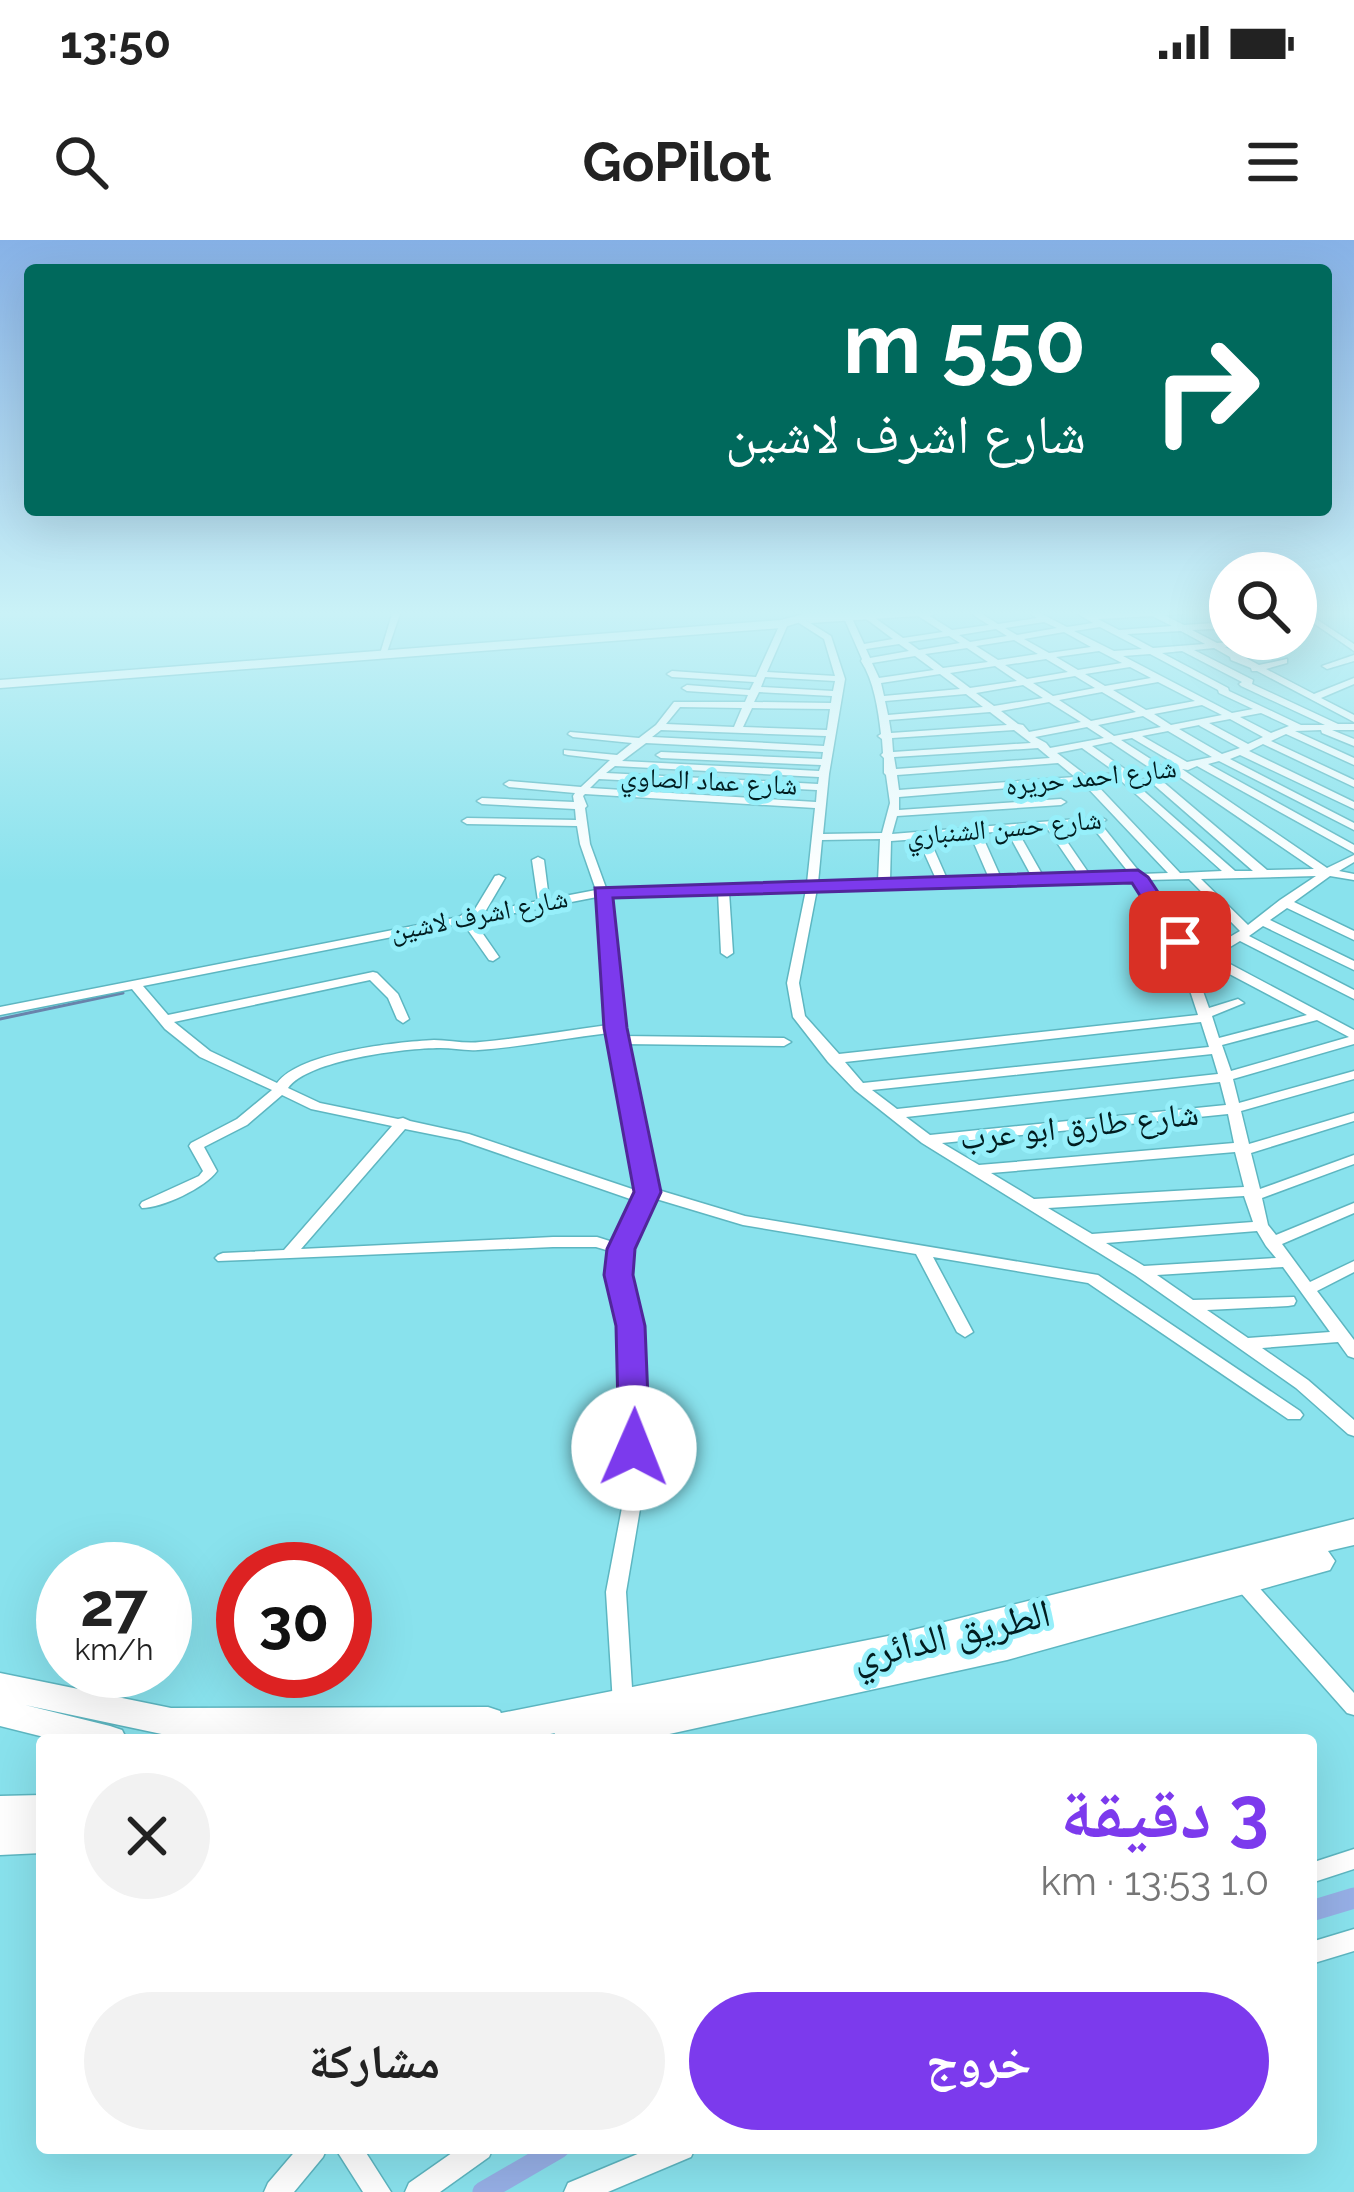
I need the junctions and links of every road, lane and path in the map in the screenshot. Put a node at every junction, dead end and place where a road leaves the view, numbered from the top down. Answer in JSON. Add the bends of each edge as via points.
{"nodes":[{"id":1,"x":713,"y":702,"type":"edge"},
{"id":2,"x":750,"y":702,"type":"edge"},
{"id":3,"x":779,"y":702,"type":"edge"},
{"id":4,"x":808,"y":702,"type":"edge"},
{"id":5,"x":837,"y":702,"type":"edge"},
{"id":6,"x":881,"y":702,"type":"edge"},
{"id":7,"x":986,"y":702,"type":"edge"},
{"id":8,"x":1018,"y":702,"type":"edge"},
{"id":9,"x":1031,"y":702,"type":"edge"},
{"id":10,"x":1055,"y":702,"type":"edge"},
{"id":11,"x":1128,"y":702,"type":"edge"},
{"id":12,"x":1195,"y":702,"type":"edge"},
{"id":13,"x":1202,"y":702,"type":"edge"},
{"id":14,"x":1246,"y":702,"type":"edge"},
{"id":15,"x":1286,"y":702,"type":"edge"},
{"id":16,"x":1320,"y":702,"type":"edge"},
{"id":17,"x":707,"y":704,"type":"junction"},
{"id":18,"x":782,"y":704,"type":"junction"},
{"id":19,"x":1022,"y":705,"type":"junction"},
{"id":20,"x":1354,"y":706,"type":"edge"},
{"id":21,"x":996,"y":709,"type":"junction"},
{"id":22,"x":1262,"y":710,"type":"junction"},
{"id":23,"x":1335,"y":710,"type":"junction"},
{"id":24,"x":1147,"y":713,"type":"junction"},
{"id":25,"x":1232,"y":717,"type":"junction"},
{"id":26,"x":884,"y":718,"type":"junction"},
{"id":27,"x":1202,"y":723,"type":"junction"},
{"id":28,"x":1354,"y":723,"type":"edge"},
{"id":29,"x":1089,"y":724,"type":"junction"},
{"id":30,"x":659,"y":727,"type":"junction"},
{"id":31,"x":1020,"y":727,"type":"junction"},
{"id":32,"x":1300,"y":727,"type":"junction"},
{"id":33,"x":1317,"y":727,"type":"junction"},
{"id":34,"x":1338,"y":727,"type":"junction"},
{"id":35,"x":696,"y":729,"type":"junction"},
{"id":36,"x":1173,"y":729,"type":"junction"},
{"id":37,"x":737,"y":730,"type":"junction"},
{"id":38,"x":1059,"y":730,"type":"junction"},
{"id":39,"x":1284,"y":730,"type":"junction"},
{"id":40,"x":771,"y":731,"type":"junction"},
{"id":41,"x":830,"y":733,"type":"junction"},
{"id":42,"x":573,"y":734,"type":"dead end"},
{"id":43,"x":1030,"y":735,"type":"junction"},
{"id":44,"x":884,"y":736,"type":"junction"},
{"id":45,"x":1135,"y":736,"type":"junction"},
{"id":46,"x":597,"y":737,"type":"junction"},
{"id":47,"x":1265,"y":738,"type":"junction"},
{"id":48,"x":1113,"y":740,"type":"junction"},
{"id":49,"x":644,"y":741,"type":"junction"},
{"id":50,"x":1354,"y":743,"type":"edge"},
{"id":51,"x":1084,"y":745,"type":"junction"},
{"id":52,"x":1245,"y":749,"type":"junction"},
{"id":53,"x":1052,"y":752,"type":"junction"},
{"id":54,"x":886,"y":755,"type":"junction"},
{"id":55,"x":618,"y":758,"type":"junction"},
{"id":56,"x":1221,"y":758,"type":"junction"},
{"id":57,"x":826,"y":762,"type":"junction"},
{"id":58,"x":1354,"y":762,"type":"edge"},
{"id":59,"x":1202,"y":764,"type":"junction"},
{"id":60,"x":1176,"y":770,"type":"junction"},
{"id":61,"x":889,"y":773,"type":"junction"},
{"id":62,"x":1147,"y":774,"type":"junction"},
{"id":63,"x":596,"y":776,"type":"junction"},
{"id":64,"x":1125,"y":776,"type":"junction"},
{"id":65,"x":1085,"y":779,"type":"junction"},
{"id":66,"x":1048,"y":782,"type":"junction"},
{"id":67,"x":509,"y":784,"type":"dead end"},
{"id":68,"x":1354,"y":784,"type":"edge"},
{"id":69,"x":822,"y":788,"type":"junction"},
{"id":70,"x":581,"y":790,"type":"junction"},
{"id":71,"x":893,"y":794,"type":"junction"},
{"id":72,"x":482,"y":801,"type":"dead end"},
{"id":73,"x":1061,"y":802,"type":"junction"},
{"id":74,"x":820,"y":805,"type":"junction"},
{"id":75,"x":582,"y":806,"type":"junction"},
{"id":76,"x":1354,"y":806,"type":"edge"},
{"id":77,"x":894,"y":814,"type":"junction"},
{"id":78,"x":1122,"y":818,"type":"junction"},
{"id":79,"x":1091,"y":820,"type":"junction"},
{"id":80,"x":467,"y":821,"type":"dead end"},
{"id":81,"x":1074,"y":822,"type":"junction"},
{"id":82,"x":582,"y":823,"type":"junction"},
{"id":83,"x":1050,"y":824,"type":"junction"},
{"id":84,"x":1010,"y":827,"type":"junction"},
{"id":85,"x":1354,"y":827,"type":"edge"},
{"id":86,"x":974,"y":830,"type":"junction"},
{"id":87,"x":922,"y":835,"type":"junction"},
{"id":88,"x":886,"y":837,"type":"junction"},
{"id":89,"x":817,"y":838,"type":"junction"},
{"id":90,"x":1354,"y":854,"type":"edge"},
{"id":91,"x":538,"y":860,"type":"dead end"},
{"id":92,"x":1326,"y":872,"type":"junction"},
{"id":93,"x":1263,"y":873,"type":"junction"},
{"id":94,"x":1232,"y":874,"type":"junction"},
{"id":95,"x":1184,"y":876,"type":"junction"},
{"id":96,"x":1138,"y":877,"type":"junction"},
{"id":97,"x":499,"y":878,"type":"dead end"},
{"id":98,"x":1086,"y":878,"type":"junction"},
{"id":99,"x":1354,"y":878,"type":"edge"},
{"id":100,"x":996,"y":880,"type":"junction"},
{"id":101,"x":1040,"y":880,"type":"junction"},
{"id":102,"x":943,"y":882,"type":"junction"},
{"id":103,"x":884,"y":884,"type":"junction"},
{"id":104,"x":812,"y":887,"type":"junction"},
{"id":105,"x":723,"y":888,"type":"junction"},
{"id":106,"x":602,"y":892,"type":"junction"},
{"id":107,"x":544,"y":902,"type":"junction"},
{"id":108,"x":1285,"y":902,"type":"junction"},
{"id":109,"x":471,"y":916,"type":"junction"},
{"id":110,"x":1260,"y":920,"type":"junction"},
{"id":111,"x":1243,"y":933,"type":"junction"},
{"id":112,"x":1354,"y":936,"type":"edge"},
{"id":113,"x":1180,"y":942,"type":"junction"},
{"id":114,"x":728,"y":953,"type":"dead end"},
{"id":115,"x":1205,"y":956,"type":"junction"},
{"id":116,"x":493,"y":957,"type":"dead end"},
{"id":117,"x":1354,"y":965,"type":"edge"},
{"id":118,"x":134,"y":983,"type":"junction"},
{"id":119,"x":1354,"y":995,"type":"edge"},
{"id":120,"x":1238,"y":1003,"type":"dead end"},
{"id":121,"x":0,"y":1011,"type":"edge"},
{"id":122,"x":1205,"y":1016,"type":"junction"},
{"id":123,"x":1318,"y":1016,"type":"junction"},
{"id":124,"x":403,"y":1019,"type":"dead end"},
{"id":125,"x":165,"y":1020,"type":"junction"},
{"id":126,"x":617,"y":1034,"type":"junction"},
{"id":127,"x":1354,"y":1037,"type":"edge"},
{"id":128,"x":784,"y":1042,"type":"dead end"},
{"id":129,"x":1215,"y":1047,"type":"junction"},
{"id":130,"x":833,"y":1059,"type":"junction"},
{"id":131,"x":1354,"y":1075,"type":"edge"},
{"id":132,"x":1226,"y":1077,"type":"junction"},
{"id":133,"x":860,"y":1087,"type":"junction"},
{"id":134,"x":278,"y":1088,"type":"junction"},
{"id":135,"x":1232,"y":1109,"type":"junction"},
{"id":136,"x":893,"y":1114,"type":"junction"},
{"id":137,"x":1354,"y":1117,"type":"edge"},
{"id":138,"x":403,"y":1122,"type":"junction"},
{"id":139,"x":927,"y":1140,"type":"junction"},
{"id":140,"x":1241,"y":1149,"type":"junction"},
{"id":141,"x":1354,"y":1159,"type":"edge"},
{"id":142,"x":977,"y":1170,"type":"junction"},
{"id":143,"x":1251,"y":1194,"type":"junction"},
{"id":144,"x":647,"y":1195,"type":"junction"},
{"id":145,"x":1032,"y":1204,"type":"junction"},
{"id":146,"x":147,"y":1205,"type":"dead end"},
{"id":147,"x":1354,"y":1208,"type":"edge"},
{"id":148,"x":1261,"y":1226,"type":"junction"},
{"id":149,"x":1088,"y":1239,"type":"junction"},
{"id":150,"x":1271,"y":1243,"type":"junction"},
{"id":151,"x":621,"y":1249,"type":"junction"},
{"id":152,"x":921,"y":1250,"type":"junction"},
{"id":153,"x":288,"y":1255,"type":"junction"},
{"id":154,"x":223,"y":1258,"type":"dead end"},
{"id":155,"x":1286,"y":1262,"type":"junction"},
{"id":156,"x":1354,"y":1266,"type":"edge"},
{"id":157,"x":1141,"y":1271,"type":"junction"},
{"id":158,"x":1306,"y":1290,"type":"junction"},
{"id":159,"x":1288,"y":1301,"type":"dead end"},
{"id":160,"x":1190,"y":1305,"type":"junction"},
{"id":161,"x":964,"y":1332,"type":"dead end"},
{"id":162,"x":1346,"y":1332,"type":"edge"},
{"id":163,"x":1245,"y":1344,"type":"junction"},
{"id":164,"x":1354,"y":1352,"type":"edge"},
{"id":165,"x":1294,"y":1415,"type":"dead end"},
{"id":166,"x":1354,"y":1430,"type":"edge"},
{"id":167,"x":1354,"y":1532,"type":"edge"},
{"id":168,"x":1354,"y":1551,"type":"edge"},
{"id":169,"x":1236,"y":1575,"type":"junction"},
{"id":170,"x":0,"y":1686,"type":"edge"},
{"id":171,"x":1354,"y":1708,"type":"edge"},
{"id":172,"x":0,"y":1712,"type":"edge"},
{"id":173,"x":613,"y":1725,"type":"edge"},
{"id":174,"x":557,"y":1730,"type":"edge"},
{"id":175,"x":86,"y":1734,"type":"edge"},
{"id":176,"x":513,"y":1734,"type":"edge"},
{"id":177,"x":36,"y":1812,"type":"edge"},
{"id":178,"x":0,"y":1813,"type":"edge"},
{"id":179,"x":36,"y":1836,"type":"edge"},
{"id":180,"x":0,"y":1838,"type":"edge"},
{"id":181,"x":1354,"y":1859,"type":"edge"},
{"id":182,"x":1317,"y":1871,"type":"edge"},
{"id":183,"x":1354,"y":1940,"type":"edge"},
{"id":184,"x":1317,"y":1951,"type":"edge"},
{"id":185,"x":309,"y":2154,"type":"edge"},
{"id":186,"x":352,"y":2154,"type":"edge"},
{"id":187,"x":467,"y":2154,"type":"edge"},
{"id":188,"x":668,"y":2154,"type":"edge"},
{"id":189,"x":277,"y":2192,"type":"edge"},
{"id":190,"x":378,"y":2192,"type":"edge"},
{"id":191,"x":418,"y":2192,"type":"edge"},
{"id":192,"x":577,"y":2192,"type":"edge"}],
"edges":[{"from":1,"to":17,"type":"street"},
{"from":2,"to":37,"type":"street"},
{"from":3,"to":18,"type":"street"},
{"from":4,"to":18,"type":"street"},
{"from":5,"to":41,"type":"street"},
{"from":6,"to":26,"type":"street"},
{"from":7,"to":21,"type":"street"},
{"from":8,"to":19,"type":"street"},
{"from":9,"to":19,"type":"street"},
{"from":10,"to":29,"type":"street"},
{"from":11,"to":24,"type":"street"},
{"from":12,"to":24,"type":"street"},
{"from":13,"to":25,"type":"street"},
{"from":14,"to":22,"type":"street"},
{"from":15,"to":34,"type":"street"},
{"from":16,"to":23,"type":"street"},
{"from":17,"to":30,"type":"street","via":[[675,705]]},
{"from":17,"to":35,"type":"street"},
{"from":18,"to":40,"type":"street"},
{"from":19,"to":21,"type":"street"},
{"from":19,"to":38,"type":"street"},
{"from":20,"to":23,"type":"street"},
{"from":21,"to":26,"type":"street"},
{"from":21,"to":31,"type":"street"},
{"from":22,"to":25,"type":"street"},
{"from":22,"to":32,"type":"street"},
{"from":23,"to":28,"type":"street"},
{"from":24,"to":29,"type":"street"},
{"from":24,"to":36,"type":"street"},
{"from":25,"to":27,"type":"street"},
{"from":25,"to":47,"type":"street"},
{"from":26,"to":44,"type":"street"},
{"from":27,"to":36,"type":"street"},
{"from":27,"to":52,"type":"street"},
{"from":28,"to":34,"type":"street","name":"شارع احمد حريره"},
{"from":29,"to":38,"type":"street"},
{"from":29,"to":48,"type":"street"},
{"from":30,"to":35,"type":"street"},
{"from":30,"to":49,"type":"street"},
{"from":31,"to":43,"type":"street"},
{"from":31,"to":44,"type":"street"},
{"from":32,"to":33,"type":"street","name":"شارع احمد حريره"},
{"from":32,"to":39,"type":"street","name":"شارع احمد حريره"},
{"from":33,"to":34,"type":"street","name":"شارع احمد حريره"},
{"from":33,"to":50,"type":"street"},
{"from":35,"to":37,"type":"street"},
{"from":36,"to":45,"type":"street"},
{"from":36,"to":56,"type":"street"},
{"from":37,"to":40,"type":"street"},
{"from":38,"to":43,"type":"street"},
{"from":39,"to":47,"type":"street","name":"شارع احمد حريره"},
{"from":39,"to":58,"type":"street"},
{"from":40,"to":41,"type":"street"},
{"from":41,"to":57,"type":"street"},
{"from":42,"to":46,"type":"street"},
{"from":43,"to":53,"type":"street"},
{"from":44,"to":54,"type":"street"},
{"from":45,"to":48,"type":"street"},
{"from":45,"to":60,"type":"street"},
{"from":46,"to":49,"type":"street"},
{"from":46,"to":55,"type":"street","via":[[573,752]]},
{"from":47,"to":52,"type":"street","name":"شارع احمد حريره"},
{"from":47,"to":68,"type":"street"},
{"from":48,"to":51,"type":"street"},
{"from":48,"to":60,"type":"street"},
{"from":49,"to":55,"type":"street"},
{"from":49,"to":57,"type":"street"},
{"from":51,"to":53,"type":"street"},
{"from":51,"to":64,"type":"street"},
{"from":52,"to":56,"type":"street","name":"شارع احمد حريره"},
{"from":52,"to":76,"type":"street"},
{"from":53,"to":54,"type":"street"},
{"from":53,"to":61,"type":"street"},
{"from":53,"to":65,"type":"street"},
{"from":54,"to":61,"type":"street"},
{"from":55,"to":57,"type":"street"},
{"from":55,"to":63,"type":"street"},
{"from":56,"to":59,"type":"street","name":"شارع احمد حريره"},
{"from":56,"to":85,"type":"street"},
{"from":57,"to":69,"type":"street"},
{"from":59,"to":60,"type":"street","name":"شارع احمد حريره"},
{"from":59,"to":90,"type":"street"},
{"from":60,"to":62,"type":"street","name":"شارع احمد حريره"},
{"from":60,"to":92,"type":"street"},
{"from":61,"to":71,"type":"street"},
{"from":62,"to":64,"type":"street","name":"شارع احمد حريره"},
{"from":62,"to":93,"type":"street"},
{"from":63,"to":69,"type":"street","name":"شارع عماد الصاوي"},
{"from":63,"to":70,"type":"street"},
{"from":64,"to":65,"type":"street","name":"شارع احمد حريره"},
{"from":64,"to":94,"type":"street"},
{"from":65,"to":66,"type":"street","name":"شارع احمد حريره"},
{"from":65,"to":78,"type":"street"},
{"from":66,"to":71,"type":"street","name":"شارع احمد حريره"},
{"from":66,"to":73,"type":"street"},
{"from":67,"to":70,"type":"street"},
{"from":69,"to":74,"type":"street"},
{"from":70,"to":74,"type":"street"},
{"from":70,"to":75,"type":"street"},
{"from":71,"to":77,"type":"street"},
{"from":72,"to":75,"type":"street"},
{"from":73,"to":77,"type":"street"},
{"from":73,"to":81,"type":"street"},
{"from":74,"to":89,"type":"street"},
{"from":75,"to":82,"type":"street"},
{"from":77,"to":88,"type":"street"},
{"from":78,"to":79,"type":"street","name":"شارع حسن الشنباري"},
{"from":78,"to":95,"type":"street"},
{"from":79,"to":81,"type":"street","name":"شارع حسن الشنباري"},
{"from":79,"to":96,"type":"street"},
{"from":80,"to":82,"type":"street"},
{"from":81,"to":83,"type":"street","name":"شارع حسن الشنباري"},
{"from":82,"to":106,"type":"street"},
{"from":83,"to":84,"type":"street","name":"شارع حسن الشنباري"},
{"from":83,"to":98,"type":"street"},
{"from":84,"to":86,"type":"street","name":"شارع حسن الشنباري"},
{"from":84,"to":101,"type":"street"},
{"from":86,"to":87,"type":"street","name":"شارع حسن الشنباري"},
{"from":86,"to":100,"type":"street"},
{"from":87,"to":88,"type":"street","name":"شارع حسن الشنباري"},
{"from":87,"to":102,"type":"street"},
{"from":88,"to":89,"type":"street","name":"شارع حسن الشنباري"},
{"from":88,"to":103,"type":"street"},
{"from":89,"to":104,"type":"street"},
{"from":90,"to":92,"type":"street"},
{"from":91,"to":107,"type":"street"},
{"from":92,"to":93,"type":"street","name":"شارع اشرف لاشين"},
{"from":92,"to":99,"type":"street"},
{"from":92,"to":108,"type":"street"},
{"from":93,"to":94,"type":"street","name":"شارع اشرف لاشين"},
{"from":94,"to":95,"type":"street","name":"شارع اشرف لاشين"},
{"from":95,"to":96,"type":"street","name":"شارع اشرف لاشين"},
{"from":95,"to":111,"type":"street"},
{"from":96,"to":98,"type":"street","name":"شارع اشرف لاشين"},
{"from":96,"to":113,"type":"street"},
{"from":97,"to":109,"type":"street"},
{"from":98,"to":101,"type":"street","name":"شارع اشرف لاشين"},
{"from":100,"to":101,"type":"street","name":"شارع اشرف لاشين"},
{"from":100,"to":102,"type":"street","name":"شارع اشرف لاشين"},
{"from":102,"to":103,"type":"street","name":"شارع اشرف لاشين"},
{"from":103,"to":104,"type":"street","name":"شارع اشرف لاشين"},
{"from":104,"to":105,"type":"street","name":"شارع اشرف لاشين"},
{"from":104,"to":130,"type":"street","via":[[793,1004]]},
{"from":105,"to":106,"type":"street","name":"شارع اشرف لاشين"},
{"from":105,"to":114,"type":"street"},
{"from":106,"to":107,"type":"street","name":"شارع اشرف لاشين"},
{"from":106,"to":126,"type":"street"},
{"from":107,"to":109,"type":"street","name":"شارع اشرف لاشين"},
{"from":108,"to":110,"type":"street"},
{"from":108,"to":112,"type":"street"},
{"from":109,"to":116,"type":"street"},
{"from":109,"to":118,"type":"street","name":"شارع اشرف لاشين"},
{"from":110,"to":111,"type":"street"},
{"from":110,"to":117,"type":"street"},
{"from":111,"to":115,"type":"street"},
{"from":111,"to":119,"type":"street"},
{"from":113,"to":115,"type":"street"},
{"from":113,"to":122,"type":"street"},
{"from":115,"to":123,"type":"street"},
{"from":118,"to":121,"type":"street","name":"شارع اشرف لاشين"},
{"from":118,"to":125,"type":"street"},
{"from":120,"to":122,"type":"street"},
{"from":122,"to":129,"type":"street"},
{"from":122,"to":130,"type":"street"},
{"from":123,"to":127,"type":"street"},
{"from":123,"to":129,"type":"street"},
{"from":124,"to":125,"type":"street","via":[[373,976]]},
{"from":125,"to":134,"type":"street","via":[[205,1054]]},
{"from":126,"to":128,"type":"street"},
{"from":126,"to":134,"type":"street","via":[[344,1056],[301,1069]]},
{"from":126,"to":144,"type":"street"},
{"from":127,"to":132,"type":"street"},
{"from":129,"to":132,"type":"street"},
{"from":129,"to":133,"type":"street"},
{"from":130,"to":133,"type":"street"},
{"from":131,"to":135,"type":"street","name":"شارع طارق ابو عرب"},
{"from":132,"to":135,"type":"street"},
{"from":132,"to":136,"type":"street"},
{"from":133,"to":136,"type":"street"},
{"from":134,"to":138,"type":"street","via":[[323,1108]]},
{"from":134,"to":146,"type":"street","via":[[242,1122],[196,1146],[209,1165],[204,1179]]},
{"from":135,"to":139,"type":"street","name":"شارع طارق ابو عرب"},
{"from":135,"to":140,"type":"street"},
{"from":136,"to":139,"type":"street"},
{"from":137,"to":140,"type":"street"},
{"from":138,"to":144,"type":"street"},
{"from":138,"to":153,"type":"street"},
{"from":139,"to":142,"type":"street"},
{"from":140,"to":142,"type":"street"},
{"from":140,"to":143,"type":"street"},
{"from":141,"to":143,"type":"street"},
{"from":142,"to":145,"type":"street"},
{"from":143,"to":145,"type":"street"},
{"from":143,"to":148,"type":"street"},
{"from":144,"to":151,"type":"street"},
{"from":144,"to":152,"type":"street"},
{"from":145,"to":149,"type":"street"},
{"from":147,"to":150,"type":"street"},
{"from":148,"to":149,"type":"street"},
{"from":148,"to":150,"type":"street"},
{"from":149,"to":157,"type":"street"},
{"from":150,"to":155,"type":"street"},
{"from":151,"to":153,"type":"street","via":[[553,1242]]},
{"from":151,"to":173,"type":"street","via":[[636,1392],[633,1497],[616,1592]]},
{"from":152,"to":161,"type":"street"},
{"from":152,"to":165,"type":"street","via":[[1092,1279]]},
{"from":153,"to":154,"type":"street"},
{"from":155,"to":157,"type":"street"},
{"from":155,"to":158,"type":"street"},
{"from":156,"to":158,"type":"street"},
{"from":157,"to":160,"type":"street"},
{"from":158,"to":162,"type":"street"},
{"from":159,"to":160,"type":"street"},
{"from":160,"to":163,"type":"street"},
{"from":162,"to":163,"type":"street"},
{"from":162,"to":164,"type":"street"},
{"from":163,"to":166,"type":"street"},
{"from":167,"to":169,"type":"highway","name":"الطريق الدائري"},
{"from":168,"to":169,"type":"highway","name":"الطريق الدائري"},
{"from":169,"to":171,"type":"street"},
{"from":169,"to":173,"type":"highway","name":"الطريق الدائري","via":[[1007,1646]]},
{"from":170,"to":174,"type":"main road","name":"الطريق الدائري","via":[[190,1724]]},
{"from":172,"to":175,"type":"main road"},
{"from":173,"to":174,"type":"highway","name":"الطريق الدائري"},
{"from":174,"to":176,"type":"highway","name":"الطريق الدائري"},
{"from":177,"to":178,"type":"highway"},
{"from":179,"to":180,"type":"highway"},
{"from":181,"to":182,"type":"street"},
{"from":183,"to":184,"type":"street"},
{"from":185,"to":189,"type":"street"},
{"from":186,"to":190,"type":"street"},
{"from":187,"to":191,"type":"street"},
{"from":188,"to":192,"type":"street"}]}
